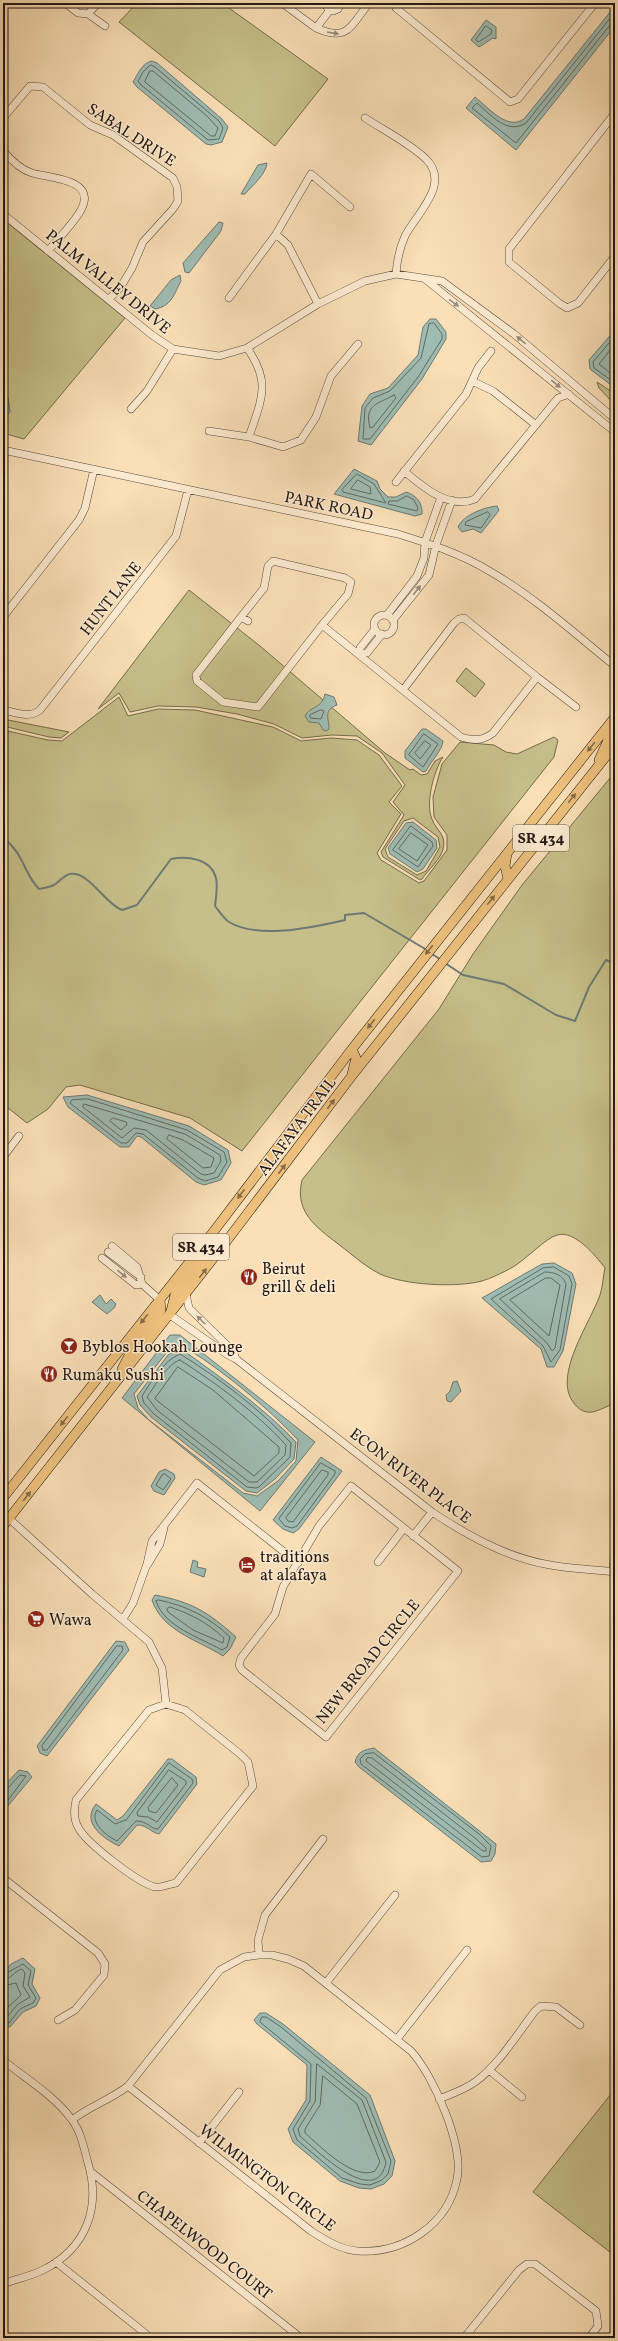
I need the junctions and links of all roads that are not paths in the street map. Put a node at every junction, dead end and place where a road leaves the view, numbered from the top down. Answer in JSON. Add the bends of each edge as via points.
{"nodes":[{"id":1,"x":65,"y":3,"type":"edge"},
{"id":2,"x":98,"y":3,"type":"edge"},
{"id":3,"x":282,"y":3,"type":"edge"},
{"id":4,"x":324,"y":3,"type":"edge"},
{"id":5,"x":341,"y":3,"type":"edge"},
{"id":6,"x":368,"y":3,"type":"edge"},
{"id":7,"x":400,"y":3,"type":"edge"},
{"id":8,"x":595,"y":3,"type":"edge"},
{"id":9,"x":330,"y":10,"type":"junction"},
{"id":10,"x":88,"y":14,"type":"junction"},
{"id":11,"x":105,"y":26,"type":"dead end"},
{"id":12,"x":316,"y":28,"type":"junction"},
{"id":13,"x":615,"y":114,"type":"edge"},
{"id":14,"x":3,"y":118,"type":"edge"},
{"id":15,"x":365,"y":118,"type":"dead end"},
{"id":16,"x":3,"y":151,"type":"edge"},
{"id":17,"x":350,"y":207,"type":"dead end"},
{"id":18,"x":3,"y":214,"type":"edge"},
{"id":19,"x":276,"y":234,"type":"junction"},
{"id":20,"x":48,"y":250,"type":"junction"},
{"id":21,"x":615,"y":256,"type":"edge"},
{"id":22,"x":396,"y":274,"type":"junction"},
{"id":23,"x":424,"y":278,"type":"junction"},
{"id":24,"x":228,"y":298,"type":"dead end"},
{"id":25,"x":109,"y":300,"type":"junction"},
{"id":26,"x":318,"y":304,"type":"junction"},
{"id":27,"x":495,"y":320,"type":"junction"},
{"id":28,"x":488,"y":329,"type":"junction"},
{"id":29,"x":358,"y":344,"type":"dead end"},
{"id":30,"x":247,"y":348,"type":"junction"},
{"id":31,"x":173,"y":349,"type":"junction"},
{"id":32,"x":491,"y":351,"type":"dead end"},
{"id":33,"x":472,"y":381,"type":"junction"},
{"id":34,"x":569,"y":394,"type":"junction"},
{"id":35,"x":131,"y":409,"type":"dead end"},
{"id":36,"x":615,"y":419,"type":"edge"},
{"id":37,"x":536,"y":425,"type":"junction"},
{"id":38,"x":209,"y":430,"type":"dead end"},
{"id":39,"x":615,"y":432,"type":"edge"},
{"id":40,"x":249,"y":438,"type":"junction"},
{"id":41,"x":3,"y":450,"type":"edge"},
{"id":42,"x":94,"y":469,"type":"junction"},
{"id":43,"x":404,"y":471,"type":"junction"},
{"id":44,"x":396,"y":482,"type":"dead end"},
{"id":45,"x":188,"y":490,"type":"junction"},
{"id":46,"x":441,"y":497,"type":"junction"},
{"id":47,"x":452,"y":500,"type":"junction"},
{"id":48,"x":432,"y":521,"type":"junction"},
{"id":49,"x":443,"y":525,"type":"junction"},
{"id":50,"x":425,"y":542,"type":"junction"},
{"id":51,"x":436,"y":545,"type":"junction"},
{"id":52,"x":387,"y":615,"type":"junction"},
{"id":53,"x":242,"y":616,"type":"junction"},
{"id":54,"x":3,"y":617,"type":"edge"},
{"id":55,"x":393,"y":620,"type":"junction"},
{"id":56,"x":248,"y":622,"type":"dead end"},
{"id":57,"x":322,"y":625,"type":"junction"},
{"id":58,"x":375,"y":629,"type":"junction"},
{"id":59,"x":382,"y":634,"type":"junction"},
{"id":60,"x":360,"y":655,"type":"junction"},
{"id":61,"x":615,"y":666,"type":"edge"},
{"id":62,"x":537,"y":677,"type":"junction"},
{"id":63,"x":403,"y":690,"type":"junction"},
{"id":64,"x":576,"y":707,"type":"dead end"},
{"id":65,"x":3,"y":710,"type":"edge"},
{"id":66,"x":615,"y":716,"type":"edge"},
{"id":67,"x":615,"y":731,"type":"edge"},
{"id":68,"x":615,"y":745,"type":"edge"},
{"id":69,"x":595,"y":770,"type":"junction"},
{"id":70,"x":507,"y":852,"type":"junction"},
{"id":71,"x":508,"y":879,"type":"junction"},
{"id":72,"x":352,"y":1049,"type":"junction"},
{"id":73,"x":351,"y":1077,"type":"junction"},
{"id":74,"x":19,"y":1136,"type":"dead end"},
{"id":75,"x":3,"y":1157,"type":"edge"},
{"id":76,"x":214,"y":1231,"type":"junction"},
{"id":77,"x":110,"y":1249,"type":"dead end"},
{"id":78,"x":102,"y":1258,"type":"dead end"},
{"id":79,"x":142,"y":1281,"type":"junction"},
{"id":80,"x":186,"y":1294,"type":"junction"},
{"id":81,"x":160,"y":1300,"type":"junction"},
{"id":82,"x":170,"y":1315,"type":"junction"},
{"id":83,"x":236,"y":1358,"type":"junction"},
{"id":84,"x":113,"y":1386,"type":"junction"},
{"id":85,"x":3,"y":1498,"type":"edge"},
{"id":86,"x":432,"y":1512,"type":"junction"},
{"id":87,"x":6,"y":1515,"type":"edge"},
{"id":88,"x":3,"y":1526,"type":"edge"},
{"id":89,"x":404,"y":1528,"type":"junction"},
{"id":90,"x":413,"y":1536,"type":"junction"},
{"id":91,"x":615,"y":1544,"type":"edge"},
{"id":92,"x":378,"y":1562,"type":"dead end"},
{"id":93,"x":298,"y":1563,"type":"junction"},
{"id":94,"x":614,"y":1572,"type":"edge"},
{"id":95,"x":123,"y":1619,"type":"junction"},
{"id":96,"x":166,"y":1704,"type":"junction"},
{"id":97,"x":322,"y":1839,"type":"dead end"},
{"id":98,"x":3,"y":1878,"type":"edge"},
{"id":99,"x":394,"y":1895,"type":"dead end"},
{"id":100,"x":466,"y":1950,"type":"dead end"},
{"id":101,"x":259,"y":1955,"type":"junction"},
{"id":102,"x":326,"y":1983,"type":"junction"},
{"id":103,"x":58,"y":2020,"type":"dead end"},
{"id":104,"x":580,"y":2025,"type":"dead end"},
{"id":105,"x":397,"y":2039,"type":"junction"},
{"id":106,"x":3,"y":2060,"type":"edge"},
{"id":107,"x":489,"y":2070,"type":"junction"},
{"id":108,"x":128,"y":2086,"type":"junction"},
{"id":109,"x":238,"y":2092,"type":"dead end"},
{"id":110,"x":522,"y":2097,"type":"dead end"},
{"id":111,"x":439,"y":2099,"type":"junction"},
{"id":112,"x":72,"y":2120,"type":"junction"},
{"id":113,"x":199,"y":2142,"type":"junction"},
{"id":114,"x":91,"y":2172,"type":"junction"},
{"id":115,"x":56,"y":2262,"type":"junction"},
{"id":116,"x":3,"y":2284,"type":"edge"},
{"id":117,"x":151,"y":2338,"type":"edge"},
{"id":118,"x":301,"y":2338,"type":"edge"},
{"id":119,"x":464,"y":2338,"type":"edge"},
{"id":120,"x":589,"y":2338,"type":"edge"}],
"edges":[{"from":1,"to":10,"type":"street","via":[[78,13]]},
{"from":2,"to":10,"type":"street"},
{"from":3,"to":12,"type":"street"},
{"from":4,"to":9,"type":"street"},
{"from":5,"to":9,"type":"street","via":[[338,9]]},
{"from":12,"to":6,"type":"street","one_way":true,"via":[[335,35],[342,34]]},
{"from":7,"to":8,"type":"street","via":[[396,8],[510,102],[518,100]]},
{"from":9,"to":12,"type":"street"},
{"from":10,"to":11,"type":"street"},
{"from":13,"to":21,"type":"street","via":[[509,249],[509,262],[567,308],[578,303]]},
{"from":14,"to":25,"type":"street","name":"SABAL DRIVE","via":[[30,86],[43,87],[90,125],[113,135],[173,178],[178,201],[142,242],[132,268]]},
{"from":15,"to":22,"type":"street","via":[[425,158],[436,177],[429,200],[399,251]]},
{"from":16,"to":20,"type":"street","via":[[31,173],[57,176],[68,180],[81,190],[84,199],[82,209]]},
{"from":17,"to":19,"type":"street","via":[[311,174]]},
{"from":18,"to":20,"type":"street","name":"PALM VALLEY DRIVE"},
{"from":19,"to":24,"type":"street"},
{"from":19,"to":26,"type":"street","via":[[288,246]]},
{"from":20,"to":25,"type":"street","name":"PALM VALLEY DRIVE"},
{"from":22,"to":23,"type":"street","name":"PALM VALLEY DRIVE"},
{"from":22,"to":26,"type":"street","name":"PALM VALLEY DRIVE","via":[[365,281]]},
{"from":23,"to":27,"type":"street","name":"PALM VALLEY DRIVE","via":[[442,281]]},
{"from":23,"to":28,"type":"street","one_way":true,"via":[[437,291]]},
{"from":25,"to":31,"type":"street","name":"PALM VALLEY DRIVE"},
{"from":26,"to":30,"type":"street","name":"PALM VALLEY DRIVE"},
{"from":27,"to":28,"type":"street"},
{"from":36,"to":27,"type":"street","name":"PALM VALLEY DRIVE","one_way":true},
{"from":28,"to":34,"type":"street","one_way":true},
{"from":29,"to":40,"type":"street","via":[[331,376],[316,417],[301,440],[283,447]]},
{"from":30,"to":31,"type":"street","name":"PALM VALLEY DRIVE","via":[[219,356]]},
{"from":30,"to":40,"type":"street","via":[[261,371],[263,385]]},
{"from":31,"to":35,"type":"street","via":[[147,391]]},
{"from":32,"to":33,"type":"street"},
{"from":33,"to":37,"type":"street","via":[[493,391]]},
{"from":33,"to":43,"type":"street","via":[[466,394]]},
{"from":34,"to":37,"type":"street","via":[[558,398]]},
{"from":34,"to":39,"type":"street"},
{"from":37,"to":47,"type":"street","via":[[475,499],[468,502]]},
{"from":38,"to":40,"type":"street"},
{"from":41,"to":42,"type":"street","name":"PARK ROAD"},
{"from":42,"to":45,"type":"street","name":"PARK ROAD"},
{"from":42,"to":54,"type":"street","via":[[85,508],[79,520]]},
{"from":43,"to":44,"type":"street"},
{"from":43,"to":46,"type":"street"},
{"from":45,"to":50,"type":"street","name":"PARK ROAD"},
{"from":45,"to":65,"type":"street","name":"HUNT LANE","via":[[176,536],[35,714]]},
{"from":46,"to":47,"type":"street"},
{"from":46,"to":48,"type":"street"},
{"from":47,"to":49,"type":"street"},
{"from":48,"to":49,"type":"street"},
{"from":48,"to":50,"type":"street"},
{"from":49,"to":51,"type":"street"},
{"from":50,"to":51,"type":"street","name":"PARK ROAD"},
{"from":50,"to":52,"type":"street","via":[[424,558],[417,576]]},
{"from":55,"to":51,"type":"street","one_way":true,"via":[[428,575]]},
{"from":51,"to":61,"type":"street","name":"PARK ROAD","via":[[510,583]]},
{"from":52,"to":55,"type":"street"},
{"from":52,"to":58,"type":"street","via":[[376,620]]},
{"from":53,"to":56,"type":"street"},
{"from":53,"to":57,"type":"street","via":[[264,588],[268,566],[273,561],[346,578],[351,582],[348,594]]},
{"from":53,"to":57,"type":"street","via":[[196,675],[197,681],[223,702],[258,707]]},
{"from":55,"to":59,"type":"street","via":[[394,627],[391,632]]},
{"from":57,"to":60,"type":"street"},
{"from":58,"to":59,"type":"street"},
{"from":58,"to":60,"type":"street","via":[[360,648]]},
{"from":59,"to":60,"type":"street","via":[[367,653]]},
{"from":60,"to":63,"type":"street"},
{"from":62,"to":63,"type":"street","via":[[493,733],[478,740],[461,737]]},
{"from":62,"to":63,"type":"street","via":[[464,618],[454,623]]},
{"from":62,"to":64,"type":"street"},
{"from":66,"to":70,"type":"main road","name":"ALAFAYA TRAIL","number":"SR 434","one_way":true},
{"from":67,"to":69,"type":"main road","via":[[608,740]]},
{"from":68,"to":69,"type":"main road","name":"ALAFAYA TRAIL","number":"SR 434"},
{"from":71,"to":69,"type":"main road","name":"ALAFAYA TRAIL","number":"SR 434","one_way":true},
{"from":70,"to":71,"type":"main road","via":[[505,866]]},
{"from":70,"to":72,"type":"main road","name":"ALAFAYA TRAIL","number":"SR 434","one_way":true},
{"from":73,"to":71,"type":"main road","name":"ALAFAYA TRAIL","number":"SR 434","one_way":true},
{"from":72,"to":73,"type":"main road","via":[[356,1058]]},
{"from":72,"to":76,"type":"main road","name":"ALAFAYA TRAIL","number":"SR 434","one_way":true},
{"from":80,"to":73,"type":"main road","name":"ALAFAYA TRAIL","number":"SR 434","one_way":true},
{"from":74,"to":75,"type":"street"},
{"from":76,"to":81,"type":"main road","name":"ALAFAYA TRAIL","number":"SR 434"},
{"from":76,"to":82,"type":"main road","via":[[201,1261],[175,1295]]},
{"from":77,"to":79,"type":"street"},
{"from":78,"to":79,"type":"street","one_way":true,"via":[[136,1285]]},
{"from":79,"to":81,"type":"street"},
{"from":80,"to":82,"type":"main road","name":"ALAFAYA TRAIL","number":"SR 434"},
{"from":83,"to":80,"type":"street","name":"ECON RIVER PLACE","one_way":true,"via":[[233,1350],[189,1308]]},
{"from":81,"to":84,"type":"main road","via":[[160,1310],[134,1346]]},
{"from":81,"to":85,"type":"main road","name":"ALAFAYA TRAIL","number":"SR 434","one_way":true},
{"from":82,"to":83,"type":"street","name":"ECON RIVER PLACE"},
{"from":82,"to":84,"type":"main road","name":"ALAFAYA TRAIL","number":"SR 434"},
{"from":83,"to":86,"type":"street","name":"ECON RIVER PLACE"},
{"from":87,"to":84,"type":"main road","name":"ALAFAYA TRAIL","number":"SR 434","one_way":true},
{"from":86,"to":90,"type":"street"},
{"from":86,"to":94,"type":"street","name":"ECON RIVER PLACE","via":[[463,1532],[505,1552],[545,1564]]},
{"from":87,"to":88,"type":"main road","name":"ALAFAYA TRAIL","number":"SR 434"},
{"from":87,"to":95,"type":"street"},
{"from":89,"to":90,"type":"street","name":"NEW BROAD CIRCLE"},
{"from":89,"to":92,"type":"street"},
{"from":89,"to":93,"type":"street","name":"NEW BROAD CIRCLE","via":[[351,1486],[319,1526]]},
{"from":90,"to":93,"type":"street","name":"NEW BROAD CIRCLE","via":[[458,1571],[326,1737],[239,1665],[241,1658],[275,1614],[283,1587]]},
{"from":91,"to":94,"type":"street"},
{"from":93,"to":95,"type":"street","via":[[197,1483],[152,1541],[133,1603]]},
{"from":95,"to":96,"type":"street","via":[[149,1642],[156,1654],[162,1668]]},
{"from":96,"to":96,"type":"street","via":[[149,1710],[76,1800],[74,1812],[77,1827],[85,1838],[144,1884],[156,1887],[176,1883],[253,1786],[248,1762],[240,1754],[185,1710]]},
{"from":97,"to":101,"type":"street","via":[[265,1915],[258,1940]]},
{"from":98,"to":103,"type":"street","via":[[98,1953],[105,1964],[104,1975],[75,2010]]},
{"from":99,"to":102,"type":"street"},
{"from":100,"to":105,"type":"street"},
{"from":101,"to":102,"type":"street","name":"WILMINGTON CIRCLE","via":[[288,1959],[304,1966]]},
{"from":101,"to":108,"type":"street","name":"WILMINGTON CIRCLE","via":[[244,1957],[220,1970]]},
{"from":102,"to":105,"type":"street","name":"WILMINGTON CIRCLE"},
{"from":104,"to":107,"type":"street","via":[[556,2007],[541,2006],[535,2010]]},
{"from":105,"to":111,"type":"street","name":"WILMINGTON CIRCLE","via":[[421,2062]]},
{"from":106,"to":112,"type":"street","via":[[56,2103]]},
{"from":107,"to":110,"type":"street"},
{"from":107,"to":111,"type":"street","via":[[466,2087]]},
{"from":108,"to":112,"type":"street","name":"WILMINGTON CIRCLE"},
{"from":108,"to":113,"type":"street","name":"WILMINGTON CIRCLE"},
{"from":109,"to":113,"type":"street"},
{"from":111,"to":113,"type":"street","name":"WILMINGTON CIRCLE","via":[[455,2139],[458,2158],[457,2179],[451,2196],[439,2217],[426,2230],[397,2246],[380,2250],[357,2251],[326,2240]]},
{"from":112,"to":114,"type":"street","via":[[80,2135]]},
{"from":114,"to":115,"type":"street","via":[[93,2210],[87,2225],[69,2251]]},
{"from":114,"to":118,"type":"street","name":"CHAPELWOOD COURT"},
{"from":115,"to":116,"type":"street","via":[[43,2270]]},
{"from":115,"to":117,"type":"street"},
{"from":119,"to":120,"type":"street","via":[[519,2270],[527,2264],[535,2264],[596,2311],[598,2326]]}]}
